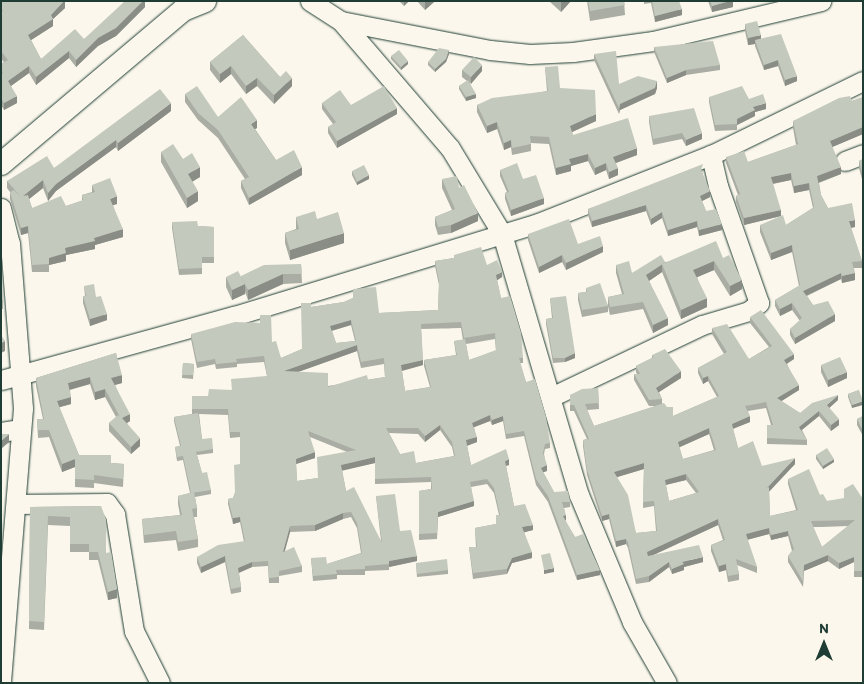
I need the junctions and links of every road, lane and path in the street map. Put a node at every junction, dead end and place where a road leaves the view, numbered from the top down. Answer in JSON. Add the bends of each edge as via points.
{"nodes":[{"id":1,"x":205,"y":1,"type":"edge"},
{"id":2,"x":821,"y":1,"type":"edge"},
{"id":3,"x":315,"y":3,"type":"edge"},
{"id":4,"x":185,"y":6,"type":"edge"},
{"id":5,"x":754,"y":10,"type":"edge"},
{"id":6,"x":341,"y":21,"type":"junction"},
{"id":7,"x":863,"y":81,"type":"edge"},
{"id":8,"x":863,"y":154,"type":"edge"},
{"id":9,"x":710,"y":155,"type":"junction"},
{"id":10,"x":845,"y":162,"type":"dead end"},
{"id":11,"x":1,"y":164,"type":"edge"},
{"id":12,"x":1,"y":208,"type":"edge"},
{"id":13,"x":502,"y":234,"type":"junction"},
{"id":14,"x":20,"y":372,"type":"junction"},
{"id":15,"x":1,"y":380,"type":"edge"},
{"id":16,"x":551,"y":397,"type":"junction"},
{"id":17,"x":21,"y":429,"type":"junction"},
{"id":18,"x":1,"y":432,"type":"edge"},
{"id":19,"x":16,"y":504,"type":"junction"},
{"id":20,"x":1,"y":683,"type":"edge"},
{"id":21,"x":160,"y":683,"type":"edge"},
{"id":22,"x":667,"y":683,"type":"edge"}],
"edges":[{"from":1,"to":4,"type":"main road"},
{"from":2,"to":5,"type":"street"},
{"from":3,"to":6,"type":"street"},
{"from":4,"to":11,"type":"main road"},
{"from":5,"to":6,"type":"street","via":[[653,41],[573,52],[530,54],[490,50]]},
{"from":6,"to":13,"type":"street","via":[[450,148]]},
{"from":7,"to":9,"type":"street"},
{"from":8,"to":10,"type":"street"},
{"from":9,"to":13,"type":"street"},
{"from":9,"to":16,"type":"street","via":[[759,303],[749,311],[702,324]]},
{"from":12,"to":14,"type":"street","via":[[10,243]]},
{"from":13,"to":14,"type":"street","via":[[234,316]]},
{"from":13,"to":16,"type":"street"},
{"from":14,"to":15,"type":"street"},
{"from":14,"to":17,"type":"street"},
{"from":16,"to":22,"type":"street","via":[[579,495],[604,558],[632,622]]},
{"from":17,"to":18,"type":"street"},
{"from":17,"to":19,"type":"street"},
{"from":19,"to":20,"type":"street"},
{"from":19,"to":21,"type":"street","via":[[107,503],[115,514],[134,631]]}]}
